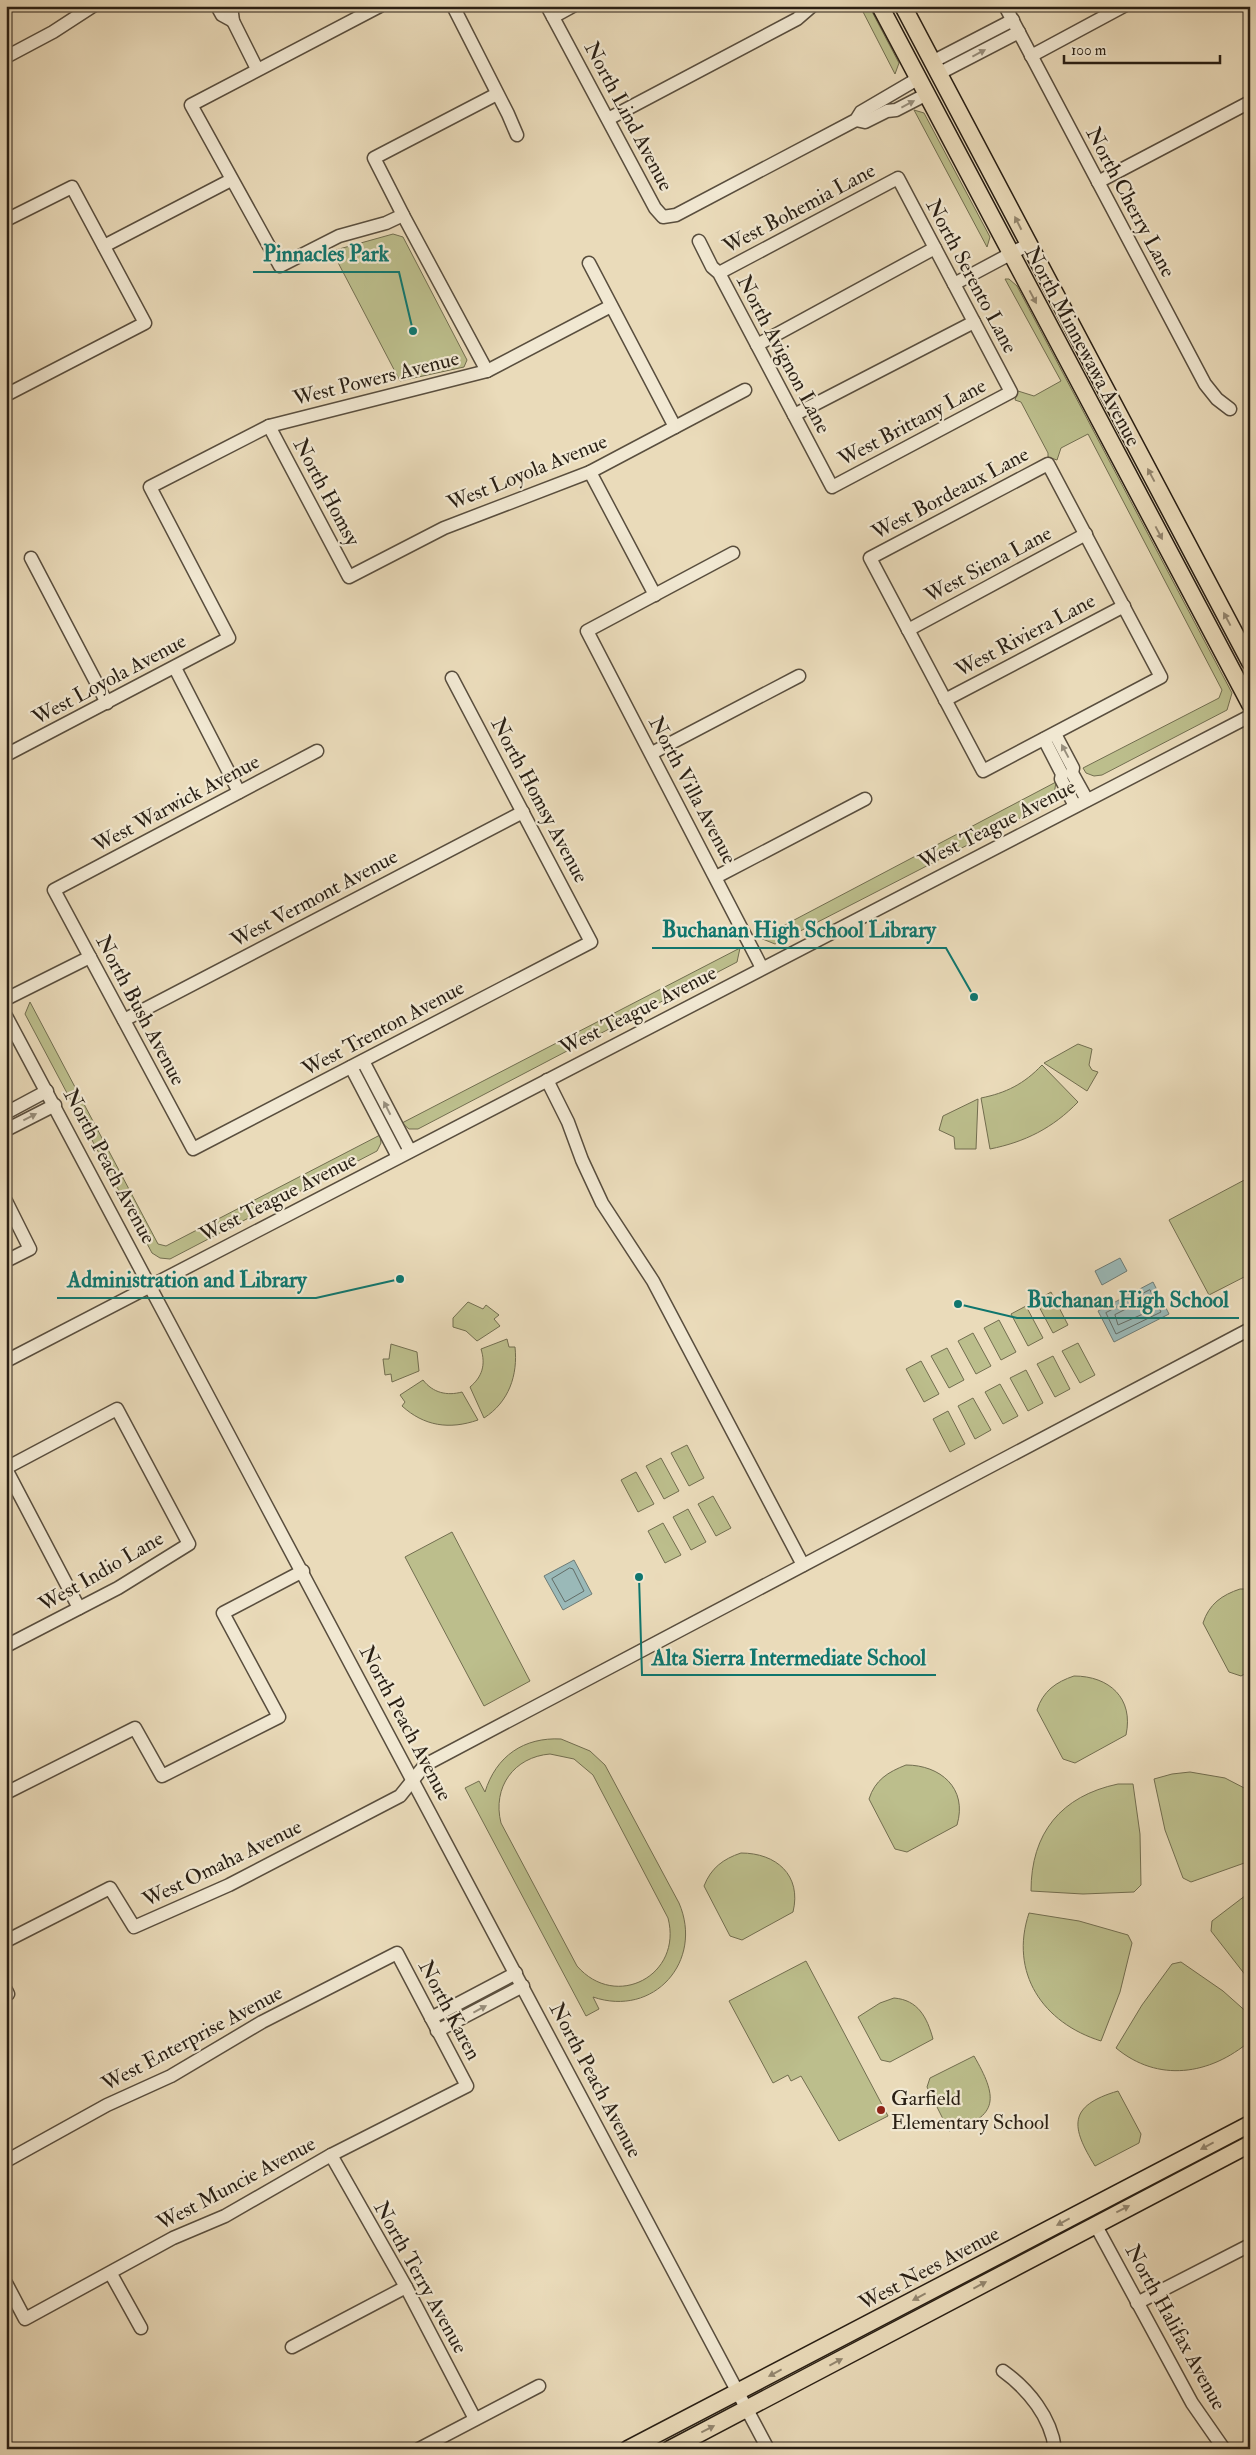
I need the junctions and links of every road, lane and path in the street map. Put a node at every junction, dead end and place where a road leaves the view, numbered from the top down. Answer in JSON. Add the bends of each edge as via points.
{"nodes":[{"id":1,"x":93,"y":6,"type":"edge"},
{"id":2,"x":217,"y":6,"type":"edge"},
{"id":3,"x":232,"y":6,"type":"edge"},
{"id":4,"x":380,"y":6,"type":"edge"},
{"id":5,"x":453,"y":6,"type":"edge"},
{"id":6,"x":573,"y":6,"type":"edge"},
{"id":7,"x":812,"y":6,"type":"edge"},
{"id":8,"x":880,"y":6,"type":"edge"},
{"id":9,"x":892,"y":6,"type":"edge"},
{"id":10,"x":903,"y":6,"type":"edge"},
{"id":11,"x":1005,"y":6,"type":"edge"},
{"id":12,"x":1124,"y":6,"type":"edge"},
{"id":13,"x":550,"y":12,"type":"edge"},
{"id":14,"x":233,"y":21,"type":"junction"},
{"id":15,"x":1016,"y":26,"type":"junction"},
{"id":16,"x":6,"y":56,"type":"edge"},
{"id":17,"x":1031,"y":56,"type":"junction"},
{"id":18,"x":935,"y":68,"type":"junction"},
{"id":19,"x":258,"y":70,"type":"junction"},
{"id":20,"x":919,"y":78,"type":"junction"},
{"id":21,"x":497,"y":94,"type":"junction"},
{"id":22,"x":927,"y":94,"type":"junction"},
{"id":23,"x":1250,"y":102,"type":"edge"},
{"id":24,"x":884,"y":106,"type":"junction"},
{"id":25,"x":608,"y":119,"type":"junction"},
{"id":26,"x":517,"y":135,"type":"dead end"},
{"id":27,"x":898,"y":178,"type":"joint"},
{"id":28,"x":232,"y":180,"type":"junction"},
{"id":29,"x":1098,"y":182,"type":"junction"},
{"id":30,"x":1006,"y":200,"type":"junction"},
{"id":31,"x":403,"y":216,"type":"junction"},
{"id":32,"x":6,"y":220,"type":"edge"},
{"id":33,"x":699,"y":241,"type":"dead end"},
{"id":34,"x":1028,"y":244,"type":"junction"},
{"id":35,"x":104,"y":246,"type":"junction"},
{"id":36,"x":935,"y":248,"type":"junction"},
{"id":37,"x":1010,"y":254,"type":"junction"},
{"id":38,"x":589,"y":263,"type":"dead end"},
{"id":39,"x":719,"y":273,"type":"junction"},
{"id":40,"x":954,"y":284,"type":"junction"},
{"id":41,"x":611,"y":306,"type":"junction"},
{"id":42,"x":974,"y":322,"type":"junction"},
{"id":43,"x":757,"y":345,"type":"junction"},
{"id":44,"x":487,"y":371,"type":"junction"},
{"id":45,"x":745,"y":390,"type":"dead end"},
{"id":46,"x":1011,"y":392,"type":"joint"},
{"id":47,"x":6,"y":395,"type":"edge"},
{"id":48,"x":1230,"y":409,"type":"dead end"},
{"id":49,"x":794,"y":415,"type":"junction"},
{"id":50,"x":269,"y":426,"type":"junction"},
{"id":51,"x":674,"y":427,"type":"junction"},
{"id":52,"x":590,"y":472,"type":"junction"},
{"id":53,"x":832,"y":487,"type":"joint"},
{"id":54,"x":1086,"y":534,"type":"junction"},
{"id":55,"x":733,"y":553,"type":"dead end"},
{"id":56,"x":31,"y":558,"type":"dead end"},
{"id":57,"x":349,"y":577,"type":"joint"},
{"id":58,"x":655,"y":595,"type":"junction"},
{"id":59,"x":1124,"y":606,"type":"junction"},
{"id":60,"x":908,"y":630,"type":"junction"},
{"id":61,"x":230,"y":638,"type":"joint"},
{"id":62,"x":1250,"y":662,"type":"edge"},
{"id":63,"x":175,"y":668,"type":"junction"},
{"id":64,"x":799,"y":676,"type":"dead end"},
{"id":65,"x":452,"y":678,"type":"dead end"},
{"id":66,"x":945,"y":700,"type":"junction"},
{"id":67,"x":107,"y":702,"type":"junction"},
{"id":68,"x":1250,"y":704,"type":"edge"},
{"id":69,"x":1250,"y":716,"type":"edge"},
{"id":70,"x":1050,"y":737,"type":"junction"},
{"id":71,"x":317,"y":751,"type":"dead end"},
{"id":72,"x":652,"y":754,"type":"junction"},
{"id":73,"x":6,"y":755,"type":"edge"},
{"id":74,"x":239,"y":792,"type":"junction"},
{"id":75,"x":865,"y":799,"type":"dead end"},
{"id":76,"x":1087,"y":800,"type":"junction"},
{"id":77,"x":1075,"y":806,"type":"junction"},
{"id":78,"x":523,"y":812,"type":"junction"},
{"id":79,"x":716,"y":877,"type":"junction"},
{"id":80,"x":54,"y":890,"type":"joint"},
{"id":81,"x":591,"y":942,"type":"joint"},
{"id":82,"x":90,"y":957,"type":"junction"},
{"id":83,"x":762,"y":968,"type":"junction"},
{"id":84,"x":6,"y":999,"type":"edge"},
{"id":85,"x":6,"y":1016,"type":"edge"},
{"id":86,"x":124,"y":1020,"type":"junction"},
{"id":87,"x":357,"y":1064,"type":"junction"},
{"id":88,"x":547,"y":1080,"type":"junction"},
{"id":89,"x":47,"y":1091,"type":"junction"},
{"id":90,"x":55,"y":1105,"type":"junction"},
{"id":91,"x":6,"y":1113,"type":"edge"},
{"id":92,"x":6,"y":1130,"type":"edge"},
{"id":93,"x":193,"y":1149,"type":"joint"},
{"id":94,"x":404,"y":1154,"type":"junction"},
{"id":95,"x":6,"y":1201,"type":"edge"},
{"id":96,"x":6,"y":1261,"type":"edge"},
{"id":97,"x":151,"y":1286,"type":"junction"},
{"id":98,"x":1250,"y":1329,"type":"edge"},
{"id":99,"x":6,"y":1361,"type":"edge"},
{"id":100,"x":6,"y":1468,"type":"edge"},
{"id":101,"x":803,"y":1565,"type":"junction"},
{"id":102,"x":303,"y":1571,"type":"junction"},
{"id":103,"x":79,"y":1608,"type":"junction"},
{"id":104,"x":6,"y":1646,"type":"edge"},
{"id":105,"x":413,"y":1780,"type":"junction"},
{"id":106,"x":6,"y":1793,"type":"edge"},
{"id":107,"x":6,"y":1941,"type":"edge"},
{"id":108,"x":397,"y":1953,"type":"joint"},
{"id":109,"x":516,"y":1973,"type":"junction"},
{"id":110,"x":523,"y":1986,"type":"junction"},
{"id":111,"x":431,"y":2018,"type":"junction"},
{"id":112,"x":437,"y":2031,"type":"junction"},
{"id":113,"x":467,"y":2086,"type":"joint"},
{"id":114,"x":1250,"y":2124,"type":"edge"},
{"id":115,"x":1250,"y":2144,"type":"edge"},
{"id":116,"x":331,"y":2155,"type":"junction"},
{"id":117,"x":6,"y":2161,"type":"edge"},
{"id":118,"x":1095,"y":2224,"type":"junction"},
{"id":119,"x":1250,"y":2245,"type":"edge"},
{"id":120,"x":111,"y":2274,"type":"junction"},
{"id":121,"x":6,"y":2283,"type":"edge"},
{"id":122,"x":406,"y":2287,"type":"junction"},
{"id":123,"x":1137,"y":2304,"type":"junction"},
{"id":124,"x":141,"y":2328,"type":"dead end"},
{"id":125,"x":292,"y":2347,"type":"dead end"},
{"id":126,"x":1003,"y":2371,"type":"dead end"},
{"id":127,"x":538,"y":2386,"type":"dead end"},
{"id":128,"x":738,"y":2392,"type":"junction"},
{"id":129,"x":747,"y":2409,"type":"junction"},
{"id":130,"x":475,"y":2419,"type":"junction"},
{"id":131,"x":419,"y":2449,"type":"edge"},
{"id":132,"x":628,"y":2449,"type":"edge"},
{"id":133,"x":670,"y":2449,"type":"edge"},
{"id":134,"x":768,"y":2449,"type":"edge"},
{"id":135,"x":1055,"y":2449,"type":"edge"},
{"id":136,"x":1224,"y":2449,"type":"edge"}],
"edges":[{"from":1,"to":16,"type":"street","via":[[53,32]]},
{"from":2,"to":14,"type":"street","via":[[222,16]]},
{"from":3,"to":14,"type":"street"},
{"from":4,"to":19,"type":"street"},
{"from":5,"to":21,"type":"street"},
{"from":6,"to":13,"type":"street"},
{"from":7,"to":25,"type":"street","via":[[797,19]]},
{"from":8,"to":20,"type":"main road","name":"North Minnewawa Avenue"},
{"from":9,"to":18,"type":"main road","via":[[924,66]]},
{"from":10,"to":18,"type":"main road","name":"North Minnewawa Avenue"},
{"from":11,"to":15,"type":"street","name":"North Cherry Lane"},
{"from":12,"to":17,"type":"street"},
{"from":13,"to":25,"type":"street","name":"North Lind Avenue"},
{"from":14,"to":19,"type":"street"},
{"from":15,"to":17,"type":"street","name":"North Cherry Lane"},
{"from":15,"to":18,"type":"street"},
{"from":17,"to":29,"type":"street","name":"North Cherry Lane"},
{"from":18,"to":30,"type":"main road","name":"North Minnewawa Avenue"},
{"from":19,"to":28,"type":"street","via":[[191,105]]},
{"from":20,"to":22,"type":"main road","name":"North Minnewawa Avenue"},
{"from":20,"to":24,"type":"street","via":[[888,94]]},
{"from":20,"to":30,"type":"main road","via":[[933,84],[983,176]]},
{"from":21,"to":26,"type":"street"},
{"from":21,"to":31,"type":"street","via":[[374,158]]},
{"from":24,"to":22,"type":"street","one_way":true,"via":[[896,110]]},
{"from":22,"to":37,"type":"main road","name":"North Minnewawa Avenue"},
{"from":23,"to":29,"type":"street"},
{"from":24,"to":25,"type":"street","name":"North Lind Avenue","via":[[861,112],[856,120],[676,215],[664,216],[655,208]]},
{"from":27,"to":36,"type":"street","name":"North Serento Lane"},
{"from":27,"to":39,"type":"street","name":"West Bohemia Lane"},
{"from":28,"to":31,"type":"street","via":[[280,266],[332,239]]},
{"from":28,"to":35,"type":"street"},
{"from":29,"to":48,"type":"street","name":"North Cherry Lane","via":[[1205,384]]},
{"from":34,"to":30,"type":"main road","name":"North Minnewawa Avenue","one_way":true},
{"from":31,"to":44,"type":"street"},
{"from":32,"to":35,"type":"street","via":[[72,187]]},
{"from":33,"to":39,"type":"street","name":"North Avignon Lane","via":[[712,267]]},
{"from":34,"to":37,"type":"street"},
{"from":62,"to":34,"type":"main road","name":"North Minnewawa Avenue","one_way":true},
{"from":35,"to":47,"type":"street","via":[[145,323]]},
{"from":36,"to":40,"type":"street","name":"North Serento Lane"},
{"from":36,"to":43,"type":"street"},
{"from":37,"to":40,"type":"street"},
{"from":37,"to":68,"type":"main road","name":"North Minnewawa Avenue","one_way":true},
{"from":38,"to":41,"type":"street"},
{"from":39,"to":43,"type":"street","name":"North Avignon Lane"},
{"from":40,"to":42,"type":"street","name":"North Serento Lane"},
{"from":41,"to":44,"type":"street","name":"West Powers Avenue"},
{"from":41,"to":51,"type":"street"},
{"from":42,"to":46,"type":"street","name":"North Serento Lane"},
{"from":42,"to":49,"type":"street"},
{"from":43,"to":49,"type":"street","name":"North Avignon Lane"},
{"from":44,"to":50,"type":"street","name":"West Powers Avenue"},
{"from":45,"to":51,"type":"street","name":"West Loyola Avenue"},
{"from":46,"to":53,"type":"street","name":"West Brittany Lane"},
{"from":49,"to":53,"type":"street","name":"North Avignon Lane"},
{"from":50,"to":57,"type":"street","name":"North Homsy"},
{"from":50,"to":61,"type":"street","name":"West Powers Avenue","via":[[150,487]]},
{"from":51,"to":52,"type":"street","name":"West Loyola Avenue"},
{"from":52,"to":57,"type":"street","name":"West Loyola Avenue","via":[[444,528]]},
{"from":52,"to":58,"type":"street"},
{"from":54,"to":59,"type":"street"},
{"from":54,"to":60,"type":"street","name":"West Siena Lane"},
{"from":54,"to":60,"type":"street","name":"West Bordeaux Lane","via":[[1048,464],[870,558]]},
{"from":55,"to":58,"type":"street"},
{"from":56,"to":67,"type":"street"},
{"from":58,"to":72,"type":"street","name":"North Villa Avenue","via":[[587,631]]},
{"from":59,"to":66,"type":"street","name":"West Riviera Lane"},
{"from":59,"to":70,"type":"street","via":[[1162,677]]},
{"from":60,"to":66,"type":"street"},
{"from":61,"to":63,"type":"street","name":"West Loyola Avenue"},
{"from":63,"to":67,"type":"street","name":"West Loyola Avenue"},
{"from":63,"to":74,"type":"street"},
{"from":64,"to":72,"type":"street"},
{"from":65,"to":78,"type":"street","name":"North Homsy Avenue"},
{"from":66,"to":70,"type":"street","via":[[983,771]]},
{"from":67,"to":73,"type":"street","name":"West Loyola Avenue"},
{"from":69,"to":76,"type":"street","name":"West Teague Avenue"},
{"from":76,"to":70,"type":"street","one_way":true,"via":[[1072,773],[1073,768]]},
{"from":70,"to":77,"type":"street","via":[[1061,779]]},
{"from":71,"to":74,"type":"street","name":"West Warwick Avenue"},
{"from":72,"to":79,"type":"street","name":"North Villa Avenue"},
{"from":74,"to":80,"type":"street","name":"West Warwick Avenue"},
{"from":75,"to":79,"type":"street"},
{"from":76,"to":77,"type":"street","name":"West Teague Avenue"},
{"from":77,"to":83,"type":"street","name":"West Teague Avenue"},
{"from":78,"to":81,"type":"street","name":"North Homsy Avenue"},
{"from":78,"to":86,"type":"street","name":"West Vermont Avenue"},
{"from":79,"to":83,"type":"street","name":"North Villa Avenue"},
{"from":80,"to":82,"type":"street","name":"North Bush Avenue"},
{"from":81,"to":87,"type":"street","name":"West Trenton Avenue"},
{"from":82,"to":84,"type":"street"},
{"from":82,"to":86,"type":"street","name":"North Bush Avenue"},
{"from":83,"to":88,"type":"street","name":"West Teague Avenue"},
{"from":85,"to":89,"type":"street","name":"North Peach Avenue"},
{"from":86,"to":93,"type":"street","name":"North Bush Avenue"},
{"from":87,"to":93,"type":"street","name":"West Trenton Avenue"},
{"from":87,"to":94,"type":"street"},
{"from":88,"to":94,"type":"street","name":"West Teague Avenue"},
{"from":88,"to":101,"type":"street","via":[[602,1203],[653,1281]]},
{"from":89,"to":90,"type":"street","name":"North Peach Avenue"},
{"from":89,"to":91,"type":"street"},
{"from":92,"to":90,"type":"street","one_way":true},
{"from":90,"to":97,"type":"street","name":"North Peach Avenue"},
{"from":94,"to":97,"type":"street","name":"West Teague Avenue"},
{"from":95,"to":96,"type":"street","via":[[30,1248]]},
{"from":97,"to":99,"type":"street","name":"West Teague Avenue"},
{"from":97,"to":102,"type":"street","name":"North Peach Avenue"},
{"from":98,"to":101,"type":"street"},
{"from":100,"to":103,"type":"street"},
{"from":100,"to":103,"type":"street","name":"West Indio Lane","via":[[117,1409],[189,1544]]},
{"from":101,"to":105,"type":"street","via":[[425,1765]]},
{"from":102,"to":105,"type":"street","name":"North Peach Avenue"},
{"from":102,"to":106,"type":"street","via":[[223,1613],[279,1717],[162,1776],[135,1728]]},
{"from":103,"to":104,"type":"street","name":"West Indio Lane"},
{"from":105,"to":107,"type":"street","name":"West Omaha Avenue","via":[[400,1796],[229,1885],[151,1921],[134,1927],[110,1888]]},
{"from":105,"to":109,"type":"street","name":"North Peach Avenue"},
{"from":108,"to":111,"type":"street","name":"North Karen"},
{"from":108,"to":117,"type":"street","name":"West Enterprise Avenue"},
{"from":109,"to":110,"type":"street","name":"North Peach Avenue"},
{"from":109,"to":111,"type":"street"},
{"from":112,"to":110,"type":"street","one_way":true},
{"from":110,"to":128,"type":"street","name":"North Peach Avenue"},
{"from":111,"to":112,"type":"street","name":"North Karen"},
{"from":112,"to":113,"type":"street","name":"North Karen"},
{"from":113,"to":116,"type":"street","name":"West Muncie Avenue"},
{"from":114,"to":128,"type":"main road","name":"West Nees Avenue","one_way":true},
{"from":118,"to":115,"type":"main road","name":"West Nees Avenue","one_way":true},
{"from":116,"to":120,"type":"street","name":"West Muncie Avenue","via":[[225,2216],[173,2238]]},
{"from":116,"to":122,"type":"street","name":"North Terry Avenue"},
{"from":118,"to":123,"type":"street","name":"North Halifax Avenue"},
{"from":129,"to":118,"type":"main road","name":"West Nees Avenue","one_way":true},
{"from":119,"to":123,"type":"street"},
{"from":120,"to":121,"type":"street","name":"West Muncie Avenue","via":[[26,2319]]},
{"from":120,"to":124,"type":"street"},
{"from":122,"to":125,"type":"street"},
{"from":122,"to":130,"type":"street","name":"North Terry Avenue"},
{"from":123,"to":136,"type":"street","name":"North Halifax Avenue","via":[[1192,2403]]},
{"from":126,"to":135,"type":"street","via":[[1033,2398],[1049,2428]]},
{"from":127,"to":130,"type":"street"},
{"from":128,"to":129,"type":"street","name":"North Peach Avenue"},
{"from":128,"to":132,"type":"main road","name":"West Nees Avenue"},
{"from":133,"to":129,"type":"main road","name":"West Nees Avenue","one_way":true},
{"from":129,"to":134,"type":"street","name":"North Peach Avenue"},
{"from":130,"to":131,"type":"street"}]}
